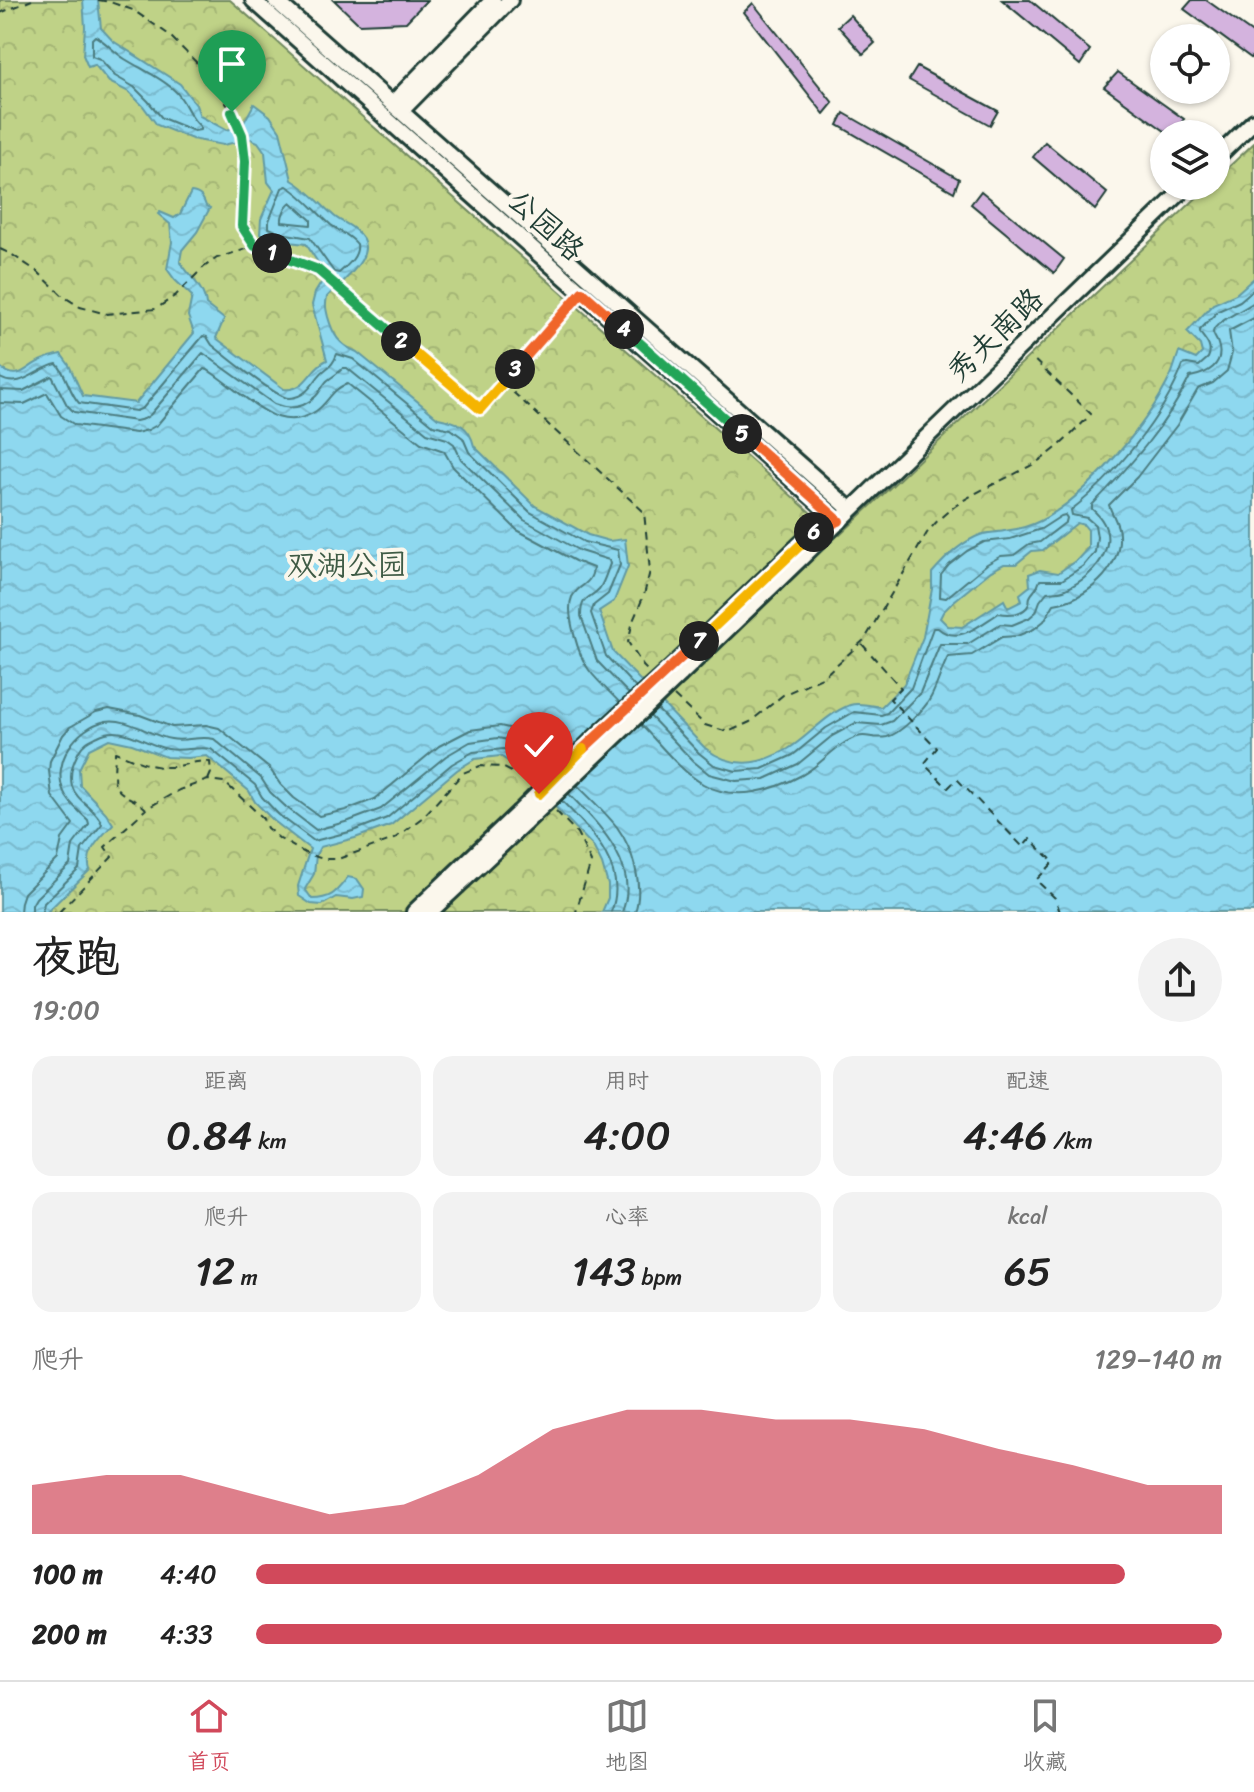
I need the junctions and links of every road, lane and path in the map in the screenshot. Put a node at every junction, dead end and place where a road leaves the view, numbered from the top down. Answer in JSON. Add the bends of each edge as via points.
{"nodes":[{"id":1,"x":32,"y":0,"type":"edge"},
{"id":2,"x":98,"y":0,"type":"edge"},
{"id":3,"x":253,"y":0,"type":"edge"},
{"id":4,"x":275,"y":0,"type":"edge"},
{"id":5,"x":493,"y":0,"type":"edge"},
{"id":6,"x":510,"y":0,"type":"edge"},
{"id":7,"x":0,"y":13,"type":"edge"},
{"id":8,"x":396,"y":107,"type":"junction"},
{"id":9,"x":1254,"y":121,"type":"edge"},
{"id":10,"x":1230,"y":144,"type":"edge"},
{"id":11,"x":1172,"y":200,"type":"edge"},
{"id":12,"x":255,"y":246,"type":"junction"},
{"id":13,"x":0,"y":249,"type":"edge"},
{"id":14,"x":582,"y":292,"type":"junction"},
{"id":15,"x":851,"y":510,"type":"junction"},
{"id":16,"x":839,"y":521,"type":"junction"},
{"id":17,"x":861,"y":643,"type":"dead end"},
{"id":18,"x":675,"y":672,"type":"junction"},
{"id":19,"x":208,"y":780,"type":"junction"},
{"id":20,"x":539,"y":794,"type":"junction"},
{"id":21,"x":147,"y":808,"type":"junction"},
{"id":22,"x":522,"y":818,"type":"junction"},
{"id":23,"x":59,"y":912,"type":"edge"},
{"id":24,"x":414,"y":912,"type":"edge"},
{"id":25,"x":430,"y":912,"type":"edge"},
{"id":26,"x":576,"y":912,"type":"edge"},
{"id":27,"x":1060,"y":912,"type":"edge"}],
"edges":[{"from":1,"to":7,"type":"path"},
{"from":2,"to":12,"type":"path","via":[[133,10],[168,34],[202,68],[232,112],[245,161],[242,226]]},
{"from":3,"to":14,"type":"street","name":"公园路"},
{"from":4,"to":8,"type":"street","name":"公园路"},
{"from":5,"to":8,"type":"street"},
{"from":6,"to":8,"type":"street"},
{"from":8,"to":15,"type":"street","name":"公园路"},
{"from":9,"to":10,"type":"street"},
{"from":11,"to":15,"type":"street","name":"秀夫南路"},
{"from":12,"to":13,"type":"path","via":[[217,258],[156,309],[107,314],[80,307]]},
{"from":12,"to":14,"type":"path","via":[[318,270],[480,409]]},
{"from":14,"to":16,"type":"street","name":"公园路"},
{"from":15,"to":16,"type":"street","name":"秀夫南路"},
{"from":16,"to":18,"type":"street","name":"秀夫南路"},
{"from":17,"to":27,"type":"path","via":[[901,688],[890,699],[937,748],[924,764],[948,788],[957,779],[1023,847],[1030,839],[1054,862],[1036,880],[1055,898]]},
{"from":18,"to":20,"type":"street","name":"秀夫南路","bridge":true,"via":[[590,742]]},
{"from":18,"to":22,"type":"street","name":"秀夫南路","bridge":true},
{"from":19,"to":20,"type":"path","via":[[224,782],[280,839],[323,859],[338,859],[394,839],[423,817],[463,773],[480,766],[502,767]]},
{"from":19,"to":21,"type":"path"},
{"from":19,"to":21,"type":"path","via":[[210,762],[168,768],[115,752],[114,783]]},
{"from":20,"to":22,"type":"street","name":"秀夫南路","bridge":true},
{"from":20,"to":26,"type":"path","via":[[577,833],[591,862]]},
{"from":21,"to":23,"type":"path","via":[[105,847],[112,857]]},
{"from":22,"to":24,"type":"street","name":"秀夫南路"},
{"from":22,"to":25,"type":"street","name":"秀夫南路"}]}
